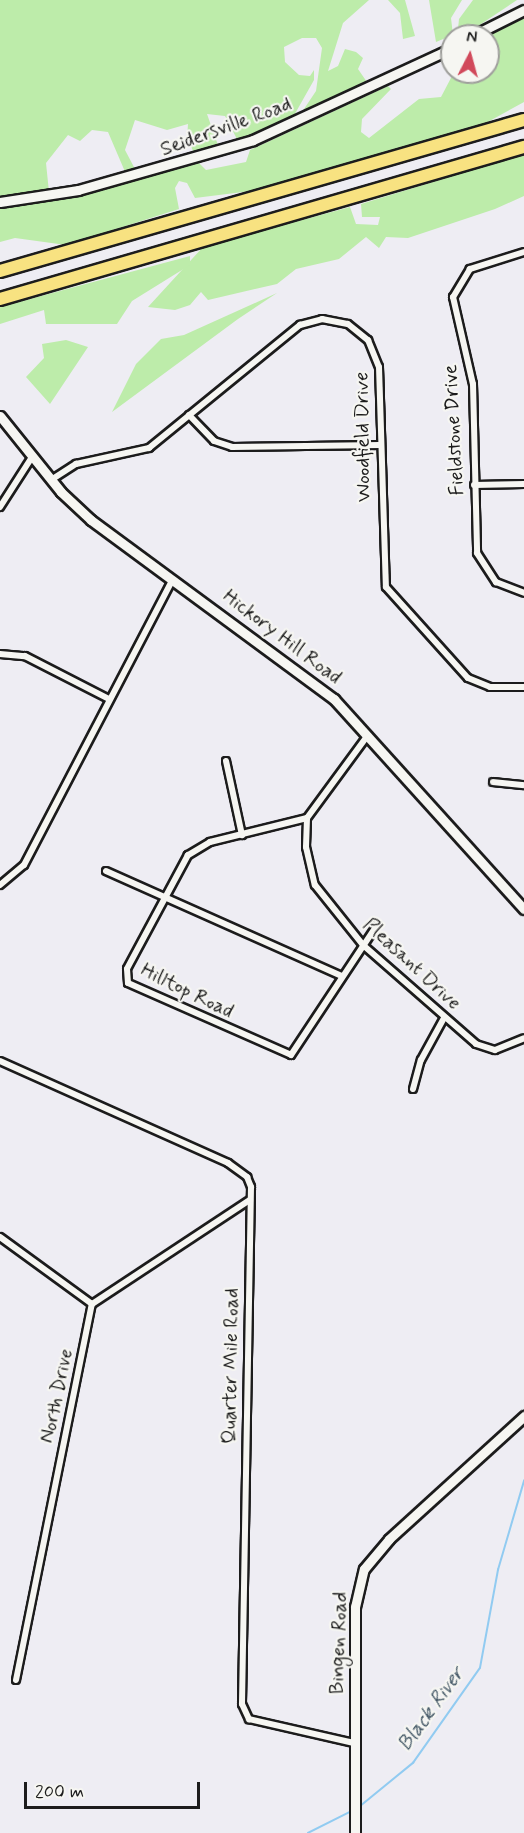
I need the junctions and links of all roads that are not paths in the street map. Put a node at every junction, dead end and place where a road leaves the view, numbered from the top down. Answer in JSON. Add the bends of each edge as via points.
{"nodes":[{"id":1,"x":524,"y":10,"type":"edge"},
{"id":2,"x":496,"y":24,"type":"edge"},
{"id":3,"x":440,"y":54,"type":"edge"},
{"id":4,"x":524,"y":120,"type":"edge"},
{"id":5,"x":524,"y":147,"type":"edge"},
{"id":6,"x":0,"y":202,"type":"edge"},
{"id":7,"x":524,"y":252,"type":"edge"},
{"id":8,"x":0,"y":271,"type":"edge"},
{"id":9,"x":0,"y":299,"type":"edge"},
{"id":10,"x":0,"y":416,"type":"edge"},
{"id":11,"x":189,"y":416,"type":"junction"},
{"id":12,"x":380,"y":445,"type":"junction"},
{"id":13,"x":32,"y":457,"type":"junction"},
{"id":14,"x":51,"y":480,"type":"junction"},
{"id":15,"x":524,"y":484,"type":"edge"},
{"id":16,"x":474,"y":485,"type":"junction"},
{"id":17,"x":0,"y":507,"type":"edge"},
{"id":18,"x":173,"y":579,"type":"junction"},
{"id":19,"x":524,"y":592,"type":"edge"},
{"id":20,"x":0,"y":654,"type":"edge"},
{"id":21,"x":524,"y":687,"type":"edge"},
{"id":22,"x":109,"y":699,"type":"junction"},
{"id":23,"x":368,"y":735,"type":"junction"},
{"id":24,"x":226,"y":761,"type":"dead end"},
{"id":25,"x":493,"y":782,"type":"dead end"},
{"id":26,"x":524,"y":785,"type":"edge"},
{"id":27,"x":307,"y":818,"type":"junction"},
{"id":28,"x":242,"y":835,"type":"junction"},
{"id":29,"x":106,"y":871,"type":"dead end"},
{"id":30,"x":0,"y":885,"type":"edge"},
{"id":31,"x":163,"y":898,"type":"junction"},
{"id":32,"x":524,"y":909,"type":"edge"},
{"id":33,"x":377,"y":925,"type":"dead end"},
{"id":34,"x":363,"y":945,"type":"junction"},
{"id":35,"x":342,"y":976,"type":"junction"},
{"id":36,"x":444,"y":1018,"type":"junction"},
{"id":37,"x":524,"y":1038,"type":"edge"},
{"id":38,"x":0,"y":1061,"type":"edge"},
{"id":39,"x":413,"y":1089,"type":"dead end"},
{"id":40,"x":250,"y":1200,"type":"junction"},
{"id":41,"x":0,"y":1237,"type":"edge"},
{"id":42,"x":92,"y":1304,"type":"junction"},
{"id":43,"x":524,"y":1416,"type":"edge"},
{"id":44,"x":16,"y":1680,"type":"dead end"},
{"id":45,"x":354,"y":1743,"type":"junction"},
{"id":46,"x":355,"y":1833,"type":"edge"}],
"edges":[{"from":1,"to":2,"type":"street"},
{"from":3,"to":6,"type":"street","name":"Seidersville Road","via":[[253,140],[78,190]]},
{"from":4,"to":8,"type":"highway"},
{"from":5,"to":9,"type":"highway"},
{"from":7,"to":16,"type":"street","name":"Fieldstone Drive","via":[[470,269],[453,292],[471,372]]},
{"from":10,"to":13,"type":"street","name":"Hickory Hill Road"},
{"from":11,"to":12,"type":"street","via":[[214,441],[232,447]]},
{"from":11,"to":12,"type":"street","name":"Woodfield Drive","via":[[300,325],[335,320],[359,330],[375,352]]},
{"from":11,"to":14,"type":"street","name":"Woodfield Drive","via":[[149,448],[129,457],[76,464]]},
{"from":12,"to":21,"type":"street","name":"Woodfield Drive","via":[[382,568],[389,594],[468,678],[490,687]]},
{"from":13,"to":14,"type":"street","name":"Hickory Hill Road"},
{"from":13,"to":17,"type":"street"},
{"from":14,"to":18,"type":"street","name":"Hickory Hill Road","via":[[91,520]]},
{"from":15,"to":16,"type":"street"},
{"from":16,"to":19,"type":"street","name":"Fieldstone Drive","via":[[480,561],[496,582]]},
{"from":18,"to":22,"type":"street"},
{"from":18,"to":23,"type":"street","name":"Hickory Hill Road","via":[[310,677]]},
{"from":20,"to":22,"type":"street","via":[[25,656]]},
{"from":22,"to":30,"type":"street","via":[[24,865]]},
{"from":23,"to":27,"type":"street"},
{"from":23,"to":32,"type":"street","name":"Hickory Hill Road"},
{"from":24,"to":28,"type":"street"},
{"from":25,"to":26,"type":"street"},
{"from":27,"to":28,"type":"street","name":"Hilltop Road"},
{"from":27,"to":34,"type":"street","name":"Pleasant Drive","via":[[306,847],[315,885]]},
{"from":28,"to":31,"type":"street","name":"Hilltop Road","via":[[192,852]]},
{"from":29,"to":31,"type":"street"},
{"from":31,"to":35,"type":"street"},
{"from":31,"to":35,"type":"street","name":"Hilltop Road","via":[[127,969],[128,983],[280,1052],[291,1055],[300,1049]]},
{"from":33,"to":34,"type":"street","name":"Hilltop Road"},
{"from":34,"to":35,"type":"street","name":"Hilltop Road"},
{"from":34,"to":36,"type":"street","name":"Pleasant Drive"},
{"from":36,"to":37,"type":"street","name":"Pleasant Drive","via":[[490,1050],[505,1049]]},
{"from":36,"to":39,"type":"street","via":[[420,1059]]},
{"from":38,"to":40,"type":"street","name":"Quarter Mile Road","via":[[234,1166],[247,1177]]},
{"from":40,"to":42,"type":"street"},
{"from":40,"to":45,"type":"street","name":"Quarter Mile Road","via":[[242,1704],[249,1719]]},
{"from":41,"to":42,"type":"street"},
{"from":42,"to":44,"type":"street","name":"North Drive"},
{"from":43,"to":45,"type":"street","name":"Bingen Road","via":[[389,1539],[364,1569],[356,1607]]},
{"from":45,"to":46,"type":"street","name":"Bingen Road"}]}
